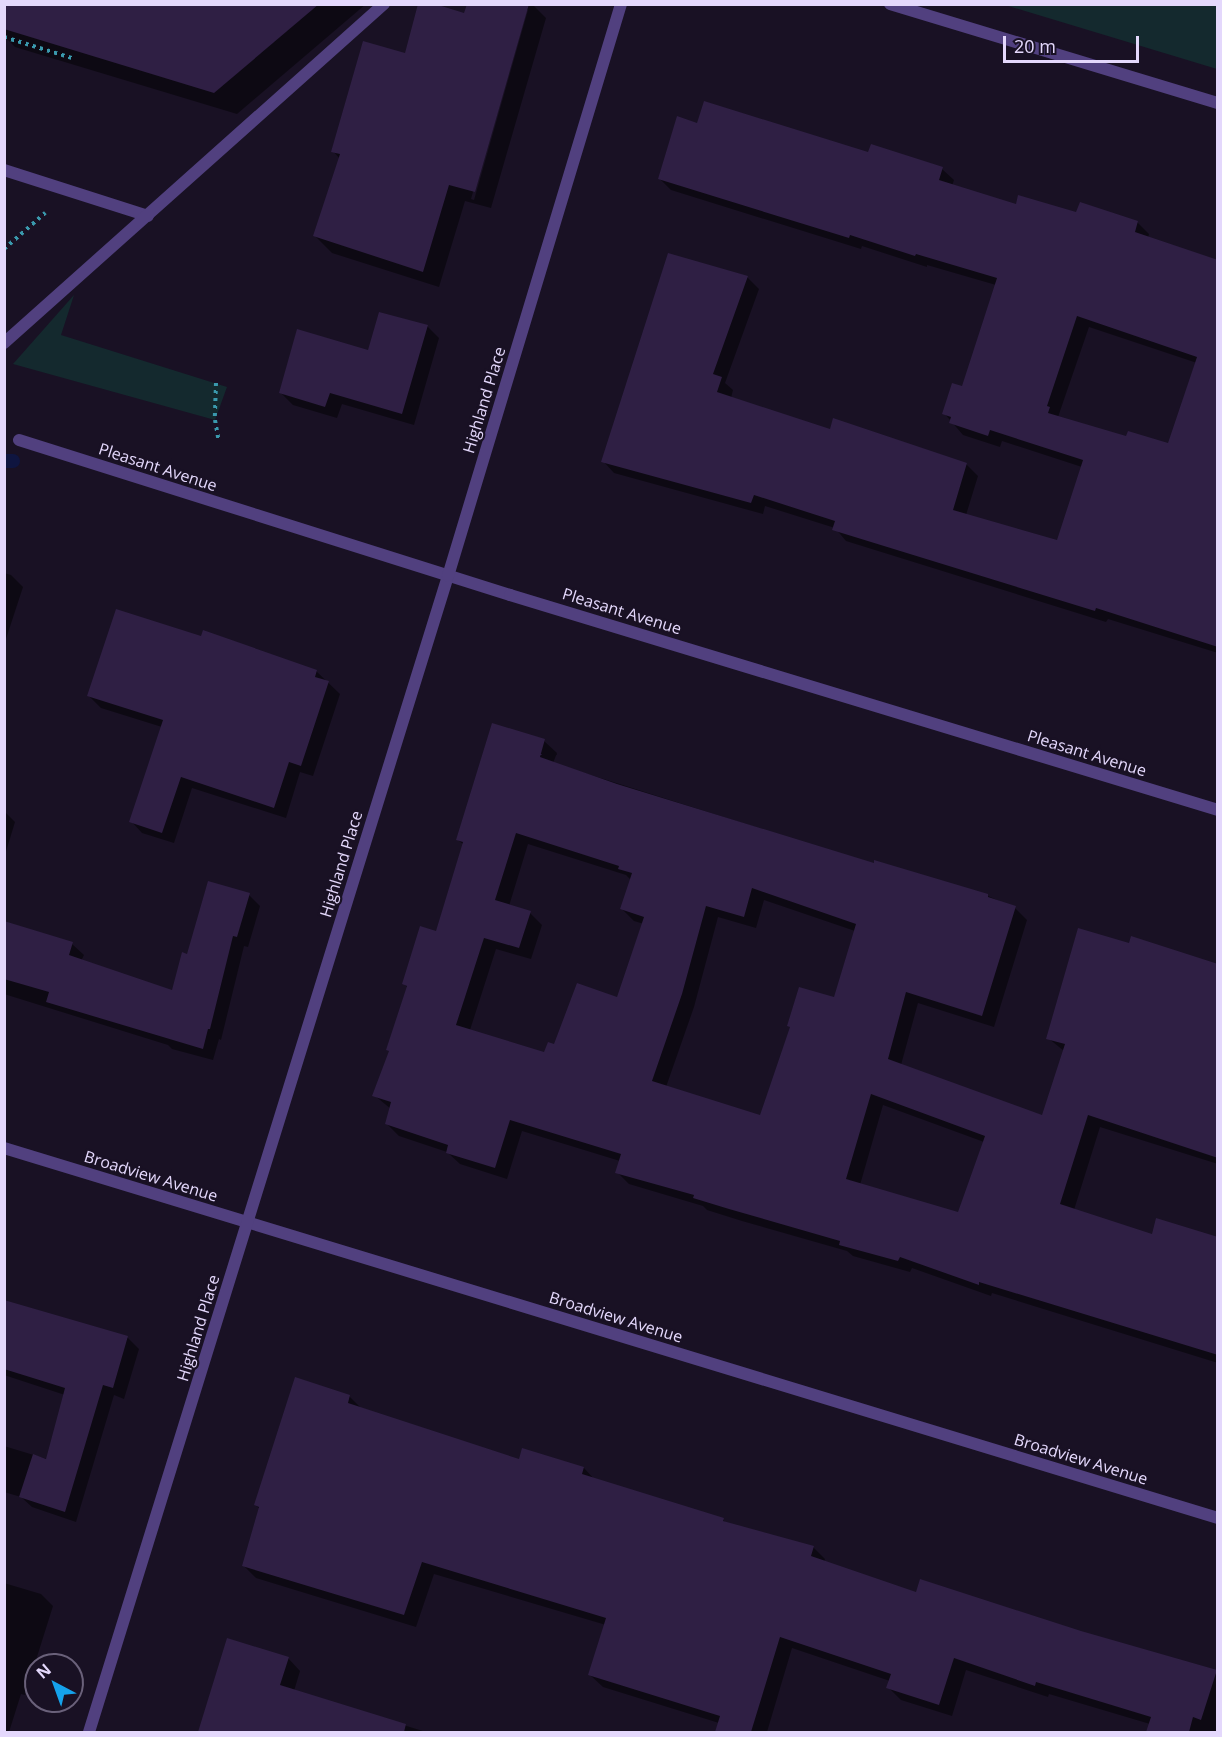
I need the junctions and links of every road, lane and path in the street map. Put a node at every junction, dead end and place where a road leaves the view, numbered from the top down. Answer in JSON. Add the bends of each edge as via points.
{"nodes":[{"id":1,"x":384,"y":4,"type":"edge"},
{"id":2,"x":621,"y":4,"type":"edge"},
{"id":3,"x":890,"y":4,"type":"edge"},
{"id":4,"x":4,"y":37,"type":"edge"},
{"id":5,"x":75,"y":58,"type":"dead end"},
{"id":6,"x":1218,"y":102,"type":"edge"},
{"id":7,"x":4,"y":170,"type":"edge"},
{"id":8,"x":70,"y":191,"type":"junction"},
{"id":9,"x":148,"y":216,"type":"junction"},
{"id":10,"x":4,"y":249,"type":"edge"},
{"id":11,"x":4,"y":343,"type":"edge"},
{"id":12,"x":216,"y":383,"type":"dead end"},
{"id":13,"x":19,"y":440,"type":"dead end"},
{"id":14,"x":219,"y":442,"type":"dead end"},
{"id":15,"x":448,"y":576,"type":"junction"},
{"id":16,"x":1218,"y":810,"type":"edge"},
{"id":17,"x":4,"y":1148,"type":"edge"},
{"id":18,"x":248,"y":1223,"type":"junction"},
{"id":19,"x":1218,"y":1518,"type":"edge"},
{"id":20,"x":89,"y":1732,"type":"edge"}],
"edges":[{"from":1,"to":9,"type":"street"},
{"from":2,"to":15,"type":"street","name":"Highland Place"},
{"from":3,"to":6,"type":"street"},
{"from":4,"to":5,"type":"path"},
{"from":7,"to":8,"type":"street"},
{"from":8,"to":9,"type":"street"},
{"from":8,"to":10,"type":"path"},
{"from":9,"to":11,"type":"street"},
{"from":12,"to":14,"type":"path"},
{"from":13,"to":15,"type":"street","name":"Pleasant Avenue"},
{"from":15,"to":16,"type":"street","name":"Pleasant Avenue"},
{"from":15,"to":18,"type":"street","name":"Highland Place"},
{"from":17,"to":18,"type":"street","name":"Broadview Avenue"},
{"from":18,"to":19,"type":"street","name":"Broadview Avenue"},
{"from":18,"to":20,"type":"street","name":"Highland Place"}]}
